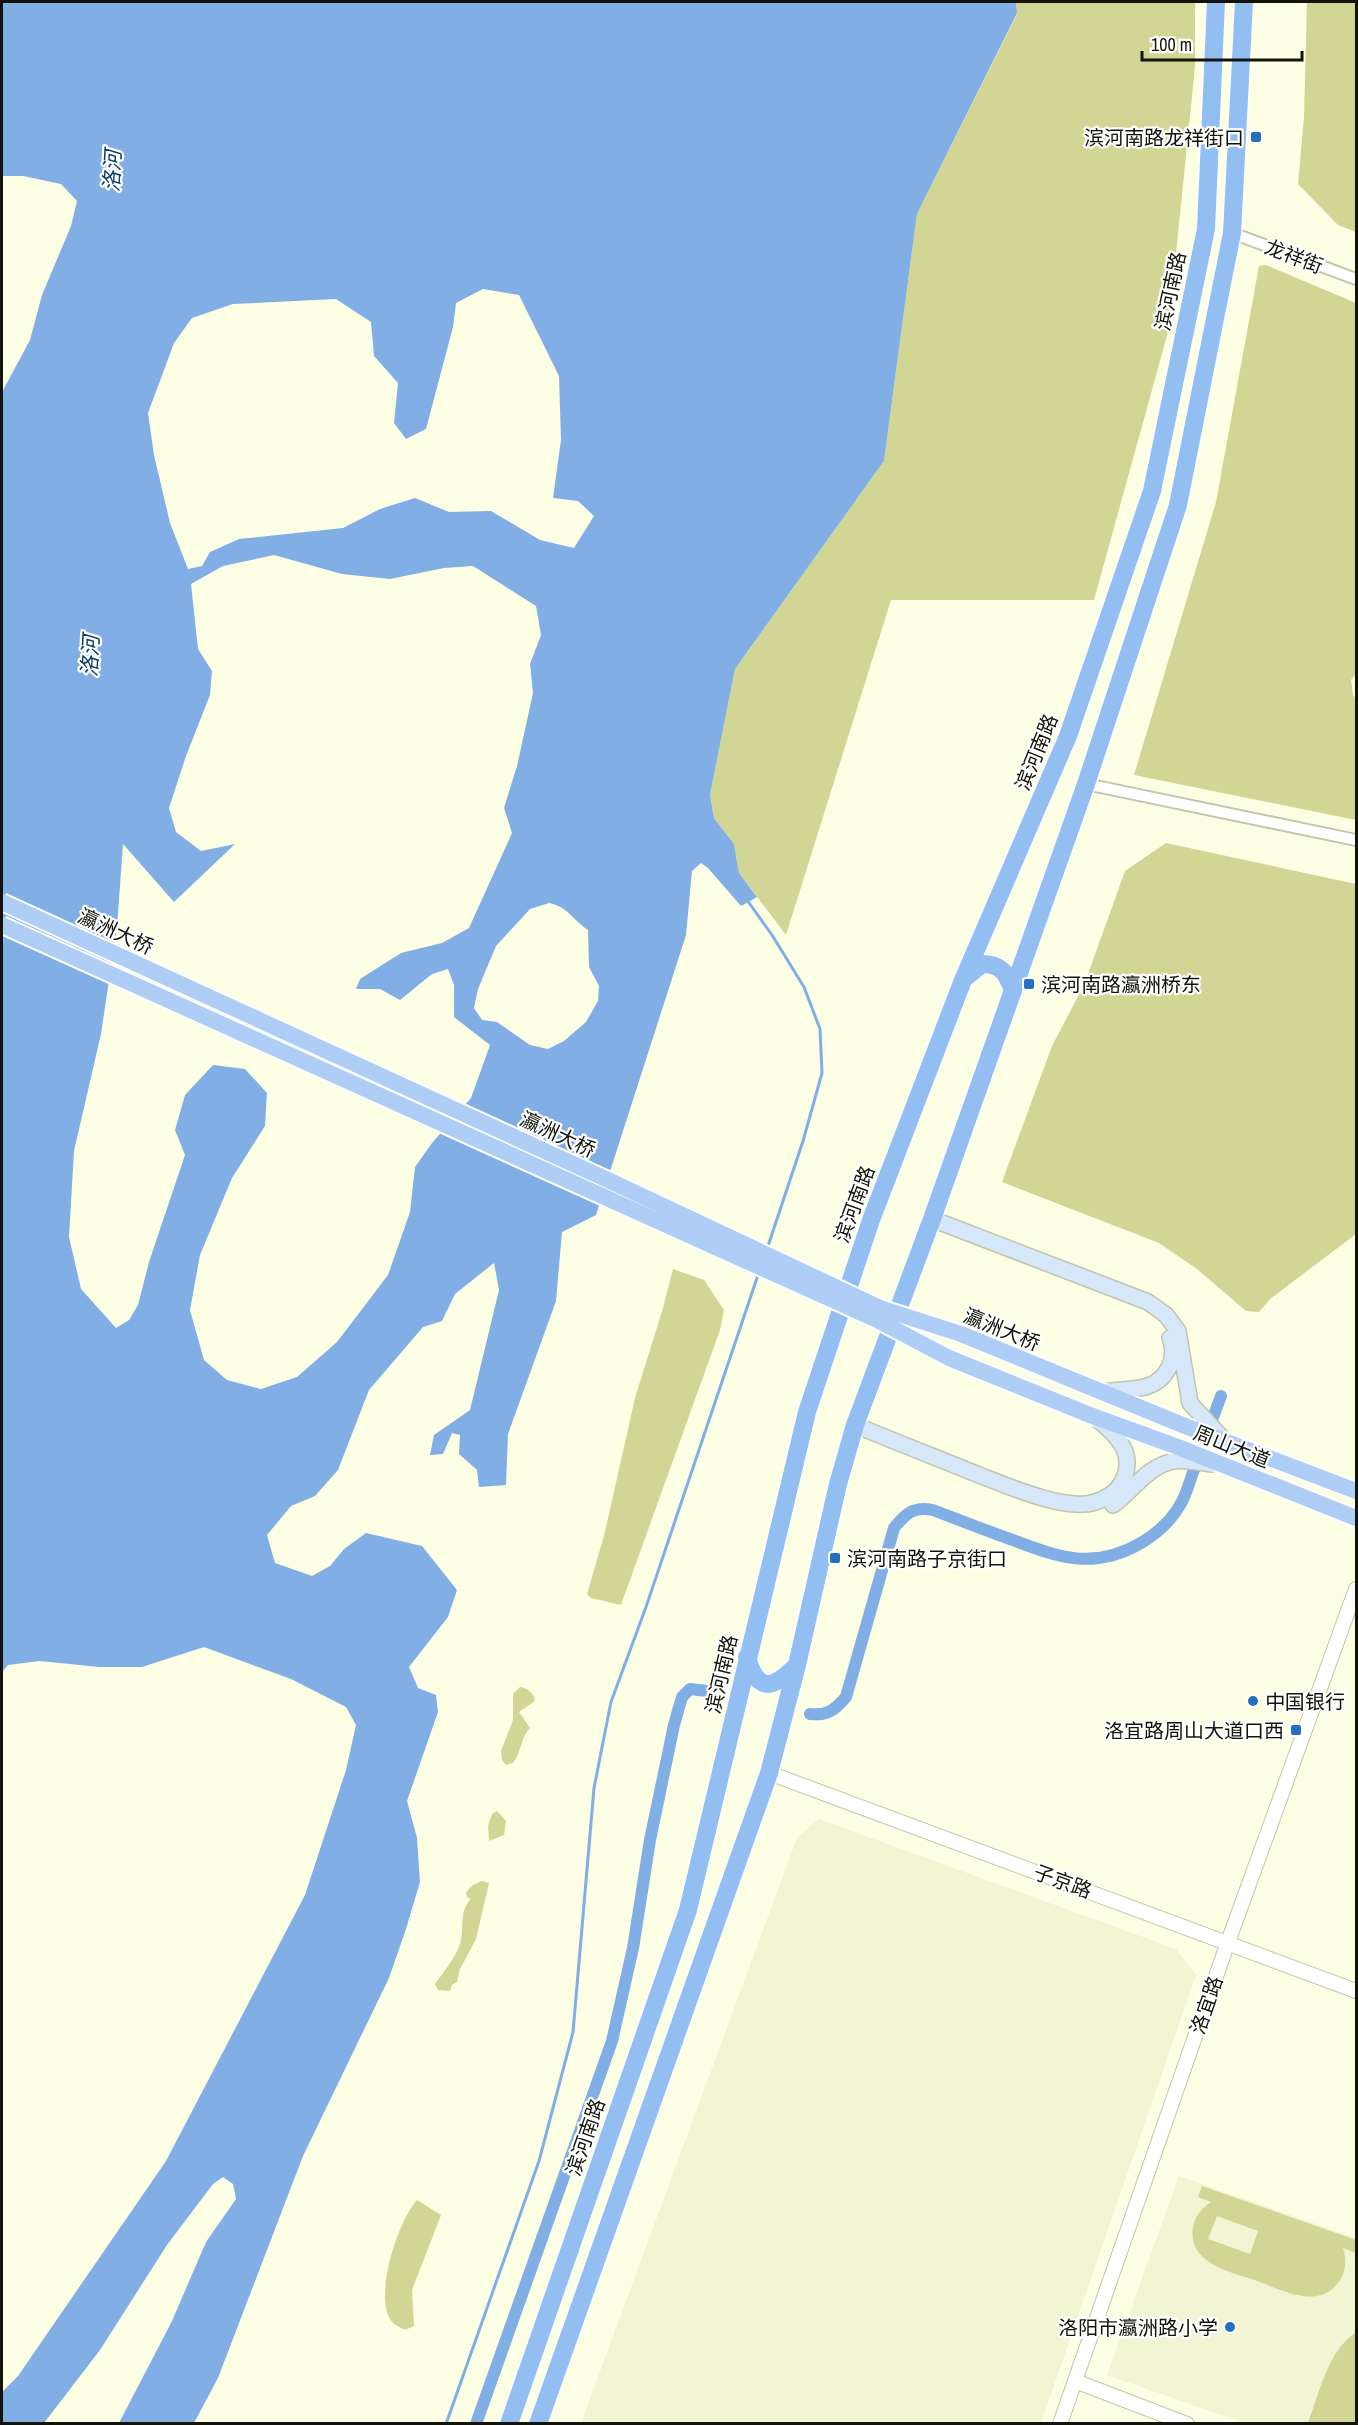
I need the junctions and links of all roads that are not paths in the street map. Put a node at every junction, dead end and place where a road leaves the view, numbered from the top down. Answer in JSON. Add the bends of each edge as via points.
{"nodes":[{"id":1,"x":1216,"y":2,"type":"edge"},
{"id":2,"x":1244,"y":2,"type":"edge"},
{"id":3,"x":1233,"y":232,"type":"junction"},
{"id":4,"x":1356,"y":279,"type":"edge"},
{"id":5,"x":1086,"y":784,"type":"junction"},
{"id":6,"x":1356,"y":840,"type":"edge"},
{"id":7,"x":2,"y":902,"type":"edge"},
{"id":8,"x":2,"y":925,"type":"edge"},
{"id":9,"x":963,"y":980,"type":"junction"},
{"id":10,"x":1012,"y":991,"type":"junction"},
{"id":11,"x":932,"y":1219,"type":"junction"},
{"id":12,"x":1120,"y":1292,"type":"junction"},
{"id":13,"x":1102,"y":1392,"type":"junction"},
{"id":14,"x":1090,"y":1415,"type":"junction"},
{"id":15,"x":855,"y":1425,"type":"junction"},
{"id":16,"x":1226,"y":1442,"type":"junction"},
{"id":17,"x":1219,"y":1464,"type":"junction"},
{"id":18,"x":1018,"y":1490,"type":"junction"},
{"id":19,"x":1356,"y":1491,"type":"edge"},
{"id":20,"x":1356,"y":1518,"type":"edge"},
{"id":21,"x":1356,"y":1589,"type":"edge"},
{"id":22,"x":1356,"y":1615,"type":"edge"},
{"id":23,"x":747,"y":1657,"type":"junction"},
{"id":24,"x":797,"y":1665,"type":"junction"},
{"id":25,"x":769,"y":1773,"type":"junction"},
{"id":26,"x":1232,"y":1943,"type":"junction"},
{"id":27,"x":1356,"y":1991,"type":"edge"},
{"id":28,"x":1078,"y":2382,"type":"junction"},
{"id":29,"x":509,"y":2424,"type":"edge"},
{"id":30,"x":538,"y":2424,"type":"edge"},
{"id":31,"x":1060,"y":2424,"type":"edge"},
{"id":32,"x":1068,"y":2424,"type":"edge"},
{"id":33,"x":1187,"y":2424,"type":"edge"}],
"edges":[{"from":1,"to":9,"type":"highway","name":"滨河南路","via":[[1206,229],[1152,491],[1068,736]]},
{"from":2,"to":3,"type":"highway"},
{"from":3,"to":4,"type":"street","name":"龙祥街"},
{"from":3,"to":5,"type":"highway","via":[[1178,505]]},
{"from":5,"to":6,"type":"street"},
{"from":5,"to":10,"type":"highway"},
{"from":7,"to":13,"type":"main road","name":"瀛洲大桥","bridge":true,"via":[[880,1308],[960,1334]]},
{"from":8,"to":14,"type":"main road","name":"瀛洲大桥","bridge":true,"via":[[877,1320],[949,1359]]},
{"from":9,"to":10,"type":"highway","via":[[982,964],[994,964],[1002,969]]},
{"from":9,"to":23,"type":"highway","name":"滨河南路","via":[[871,1220],[807,1412]]},
{"from":10,"to":11,"type":"highway"},
{"from":11,"to":12,"type":"main road"},
{"from":11,"to":15,"type":"highway"},
{"from":12,"to":13,"type":"main road","via":[[1164,1326],[1174,1354],[1161,1378],[1147,1387]]},
{"from":12,"to":16,"type":"main road","via":[[1148,1302],[1166,1315],[1178,1331],[1190,1402]]},
{"from":13,"to":16,"type":"main road","name":"周山大道"},
{"from":14,"to":17,"type":"main road","name":"周山大道"},
{"from":14,"to":18,"type":"main road","via":[[1112,1432],[1124,1449],[1127,1464],[1114,1493],[1095,1503],[1073,1504]]},
{"from":15,"to":18,"type":"main road"},
{"from":15,"to":24,"type":"highway"},
{"from":16,"to":19,"type":"main road","name":"周山大道"},
{"from":17,"to":18,"type":"main road","via":[[1176,1460],[1158,1466],[1116,1503],[1092,1512],[1064,1511]]},
{"from":17,"to":20,"type":"main road","name":"周山大道"},
{"from":21,"to":26,"type":"street","name":"洛宜路"},
{"from":22,"to":26,"type":"street","name":"洛宜路"},
{"from":23,"to":24,"type":"highway","via":[[752,1672],[768,1686],[778,1683]]},
{"from":23,"to":29,"type":"highway","name":"滨河南路","via":[[688,1910]]},
{"from":24,"to":25,"type":"highway"},
{"from":25,"to":26,"type":"street","name":"子京路"},
{"from":25,"to":30,"type":"highway"},
{"from":26,"to":27,"type":"street","name":"子京路"},
{"from":26,"to":28,"type":"street","name":"洛宜路"},
{"from":28,"to":31,"type":"street","name":"洛宜路"},
{"from":28,"to":32,"type":"street","name":"洛宜路"},
{"from":28,"to":33,"type":"street"}]}
